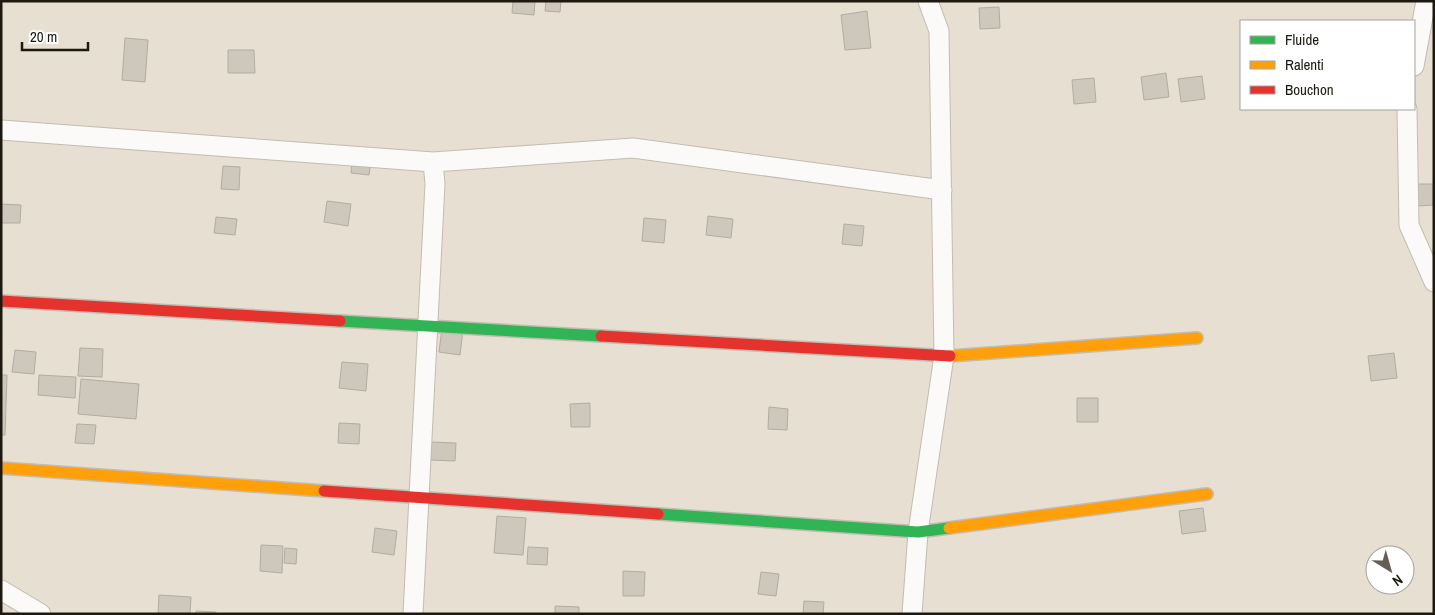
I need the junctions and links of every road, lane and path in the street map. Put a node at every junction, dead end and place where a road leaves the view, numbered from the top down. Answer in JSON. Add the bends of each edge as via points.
{"nodes":[{"id":1,"x":928,"y":1,"type":"edge"},
{"id":2,"x":1426,"y":1,"type":"edge"},
{"id":3,"x":1415,"y":61,"type":"edge"},
{"id":4,"x":1407,"y":110,"type":"edge"},
{"id":5,"x":1,"y":130,"type":"edge"},
{"id":6,"x":433,"y":162,"type":"junction"},
{"id":7,"x":942,"y":190,"type":"junction"},
{"id":8,"x":1434,"y":282,"type":"edge"},
{"id":9,"x":1,"y":301,"type":"edge"},
{"id":10,"x":428,"y":326,"type":"junction"},
{"id":11,"x":1197,"y":338,"type":"dead end"},
{"id":12,"x":944,"y":356,"type":"junction"},
{"id":13,"x":1,"y":468,"type":"edge"},
{"id":14,"x":1207,"y":494,"type":"dead end"},
{"id":15,"x":418,"y":497,"type":"junction"},
{"id":16,"x":918,"y":532,"type":"junction"},
{"id":17,"x":1,"y":590,"type":"edge"},
{"id":18,"x":41,"y":614,"type":"edge"},
{"id":19,"x":413,"y":614,"type":"edge"},
{"id":20,"x":912,"y":614,"type":"edge"}],
"edges":[{"from":1,"to":7,"type":"street","via":[[939,31]]},
{"from":2,"to":3,"type":"street"},
{"from":4,"to":8,"type":"street","via":[[1409,224]]},
{"from":5,"to":6,"type":"street"},
{"from":6,"to":7,"type":"street","via":[[633,148]]},
{"from":6,"to":10,"type":"street","via":[[435,184]]},
{"from":7,"to":12,"type":"street"},
{"from":9,"to":10,"type":"street"},
{"from":10,"to":12,"type":"street"},
{"from":10,"to":15,"type":"street"},
{"from":11,"to":12,"type":"street"},
{"from":12,"to":16,"type":"street"},
{"from":13,"to":15,"type":"street"},
{"from":14,"to":16,"type":"street"},
{"from":15,"to":16,"type":"street"},
{"from":15,"to":19,"type":"street"},
{"from":16,"to":20,"type":"street"},
{"from":17,"to":18,"type":"street"}]}
